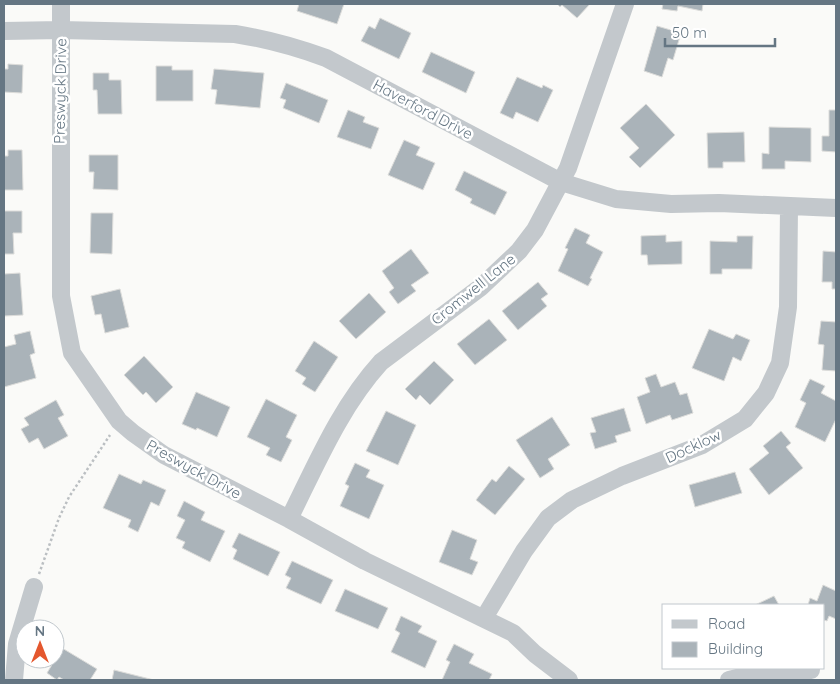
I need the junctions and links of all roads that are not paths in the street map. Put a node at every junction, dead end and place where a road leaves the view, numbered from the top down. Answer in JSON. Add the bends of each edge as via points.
{"nodes":[{"id":1,"x":61,"y":4,"type":"edge"},
{"id":2,"x":625,"y":4,"type":"edge"},
{"id":3,"x":61,"y":30,"type":"junction"},
{"id":4,"x":4,"y":31,"type":"edge"},
{"id":5,"x":561,"y":182,"type":"junction"},
{"id":6,"x":789,"y":207,"type":"junction"},
{"id":7,"x":836,"y":208,"type":"edge"},
{"id":8,"x":289,"y":519,"type":"junction"},
{"id":9,"x":34,"y":587,"type":"road end"},
{"id":10,"x":484,"y":618,"type":"junction"},
{"id":11,"x":811,"y":670,"type":"dead end"},
{"id":12,"x":14,"y":680,"type":"edge"},
{"id":13,"x":569,"y":680,"type":"edge"},
{"id":14,"x":729,"y":680,"type":"edge"}],
"edges":[{"from":1,"to":3,"type":"street","name":"Preswyck Drive"},
{"from":2,"to":5,"type":"street","name":"Cromwell Lane"},
{"from":3,"to":4,"type":"street","name":"Haverford Drive"},
{"from":3,"to":5,"type":"street","name":"Haverford Drive","via":[[235,34],[296,47],[326,58]]},
{"from":3,"to":8,"type":"street","name":"Preswyck Drive","via":[[61,296],[72,353],[119,421],[133,433],[164,455]]},
{"from":5,"to":6,"type":"street","name":"Haverford Drive","via":[[625,200]]},
{"from":5,"to":8,"type":"street","name":"Cromwell Lane","via":[[535,230],[519,251],[480,287],[381,362],[369,375],[329,439]]},
{"from":6,"to":7,"type":"street","name":"Haverford Drive"},
{"from":6,"to":10,"type":"street","name":"Docklow","via":[[788,307],[780,363],[766,393],[745,419],[702,445],[622,476],[572,500],[548,518]]},
{"from":8,"to":10,"type":"street","name":"Preswyck Drive"},
{"from":9,"to":12,"type":"street","via":[[17,644]]},
{"from":10,"to":13,"type":"street","name":"Preswyck Drive","via":[[513,633]]},
{"from":11,"to":14,"type":"street","via":[[753,674]]}]}
